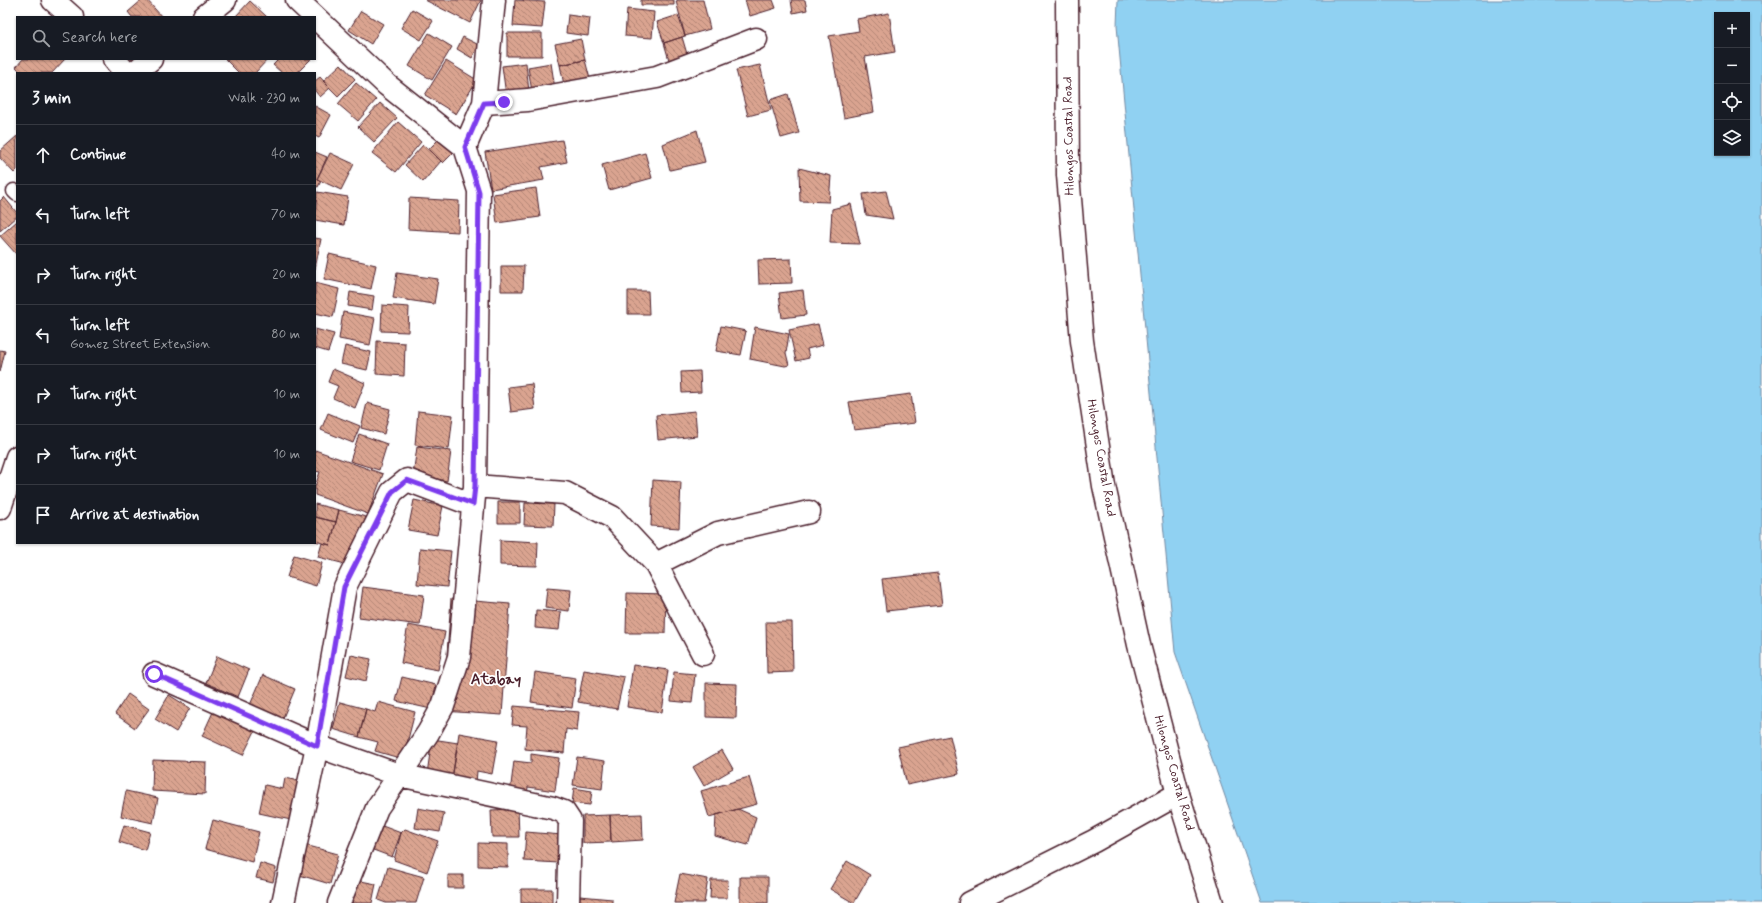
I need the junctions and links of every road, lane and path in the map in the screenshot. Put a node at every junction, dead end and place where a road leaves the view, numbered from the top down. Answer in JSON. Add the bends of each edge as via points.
{"nodes":[{"id":1,"x":53,"y":0,"type":"edge"},
{"id":2,"x":225,"y":0,"type":"edge"},
{"id":3,"x":297,"y":0,"type":"edge"},
{"id":4,"x":494,"y":0,"type":"edge"},
{"id":5,"x":1067,"y":0,"type":"edge"},
{"id":6,"x":71,"y":16,"type":"edge"},
{"id":7,"x":205,"y":16,"type":"edge"},
{"id":8,"x":314,"y":16,"type":"edge"},
{"id":9,"x":316,"y":18,"type":"edge"},
{"id":10,"x":756,"y":39,"type":"dead end"},
{"id":11,"x":115,"y":60,"type":"edge"},
{"id":12,"x":150,"y":60,"type":"edge"},
{"id":13,"x":125,"y":72,"type":"edge"},
{"id":14,"x":135,"y":72,"type":"edge"},
{"id":15,"x":484,"y":103,"type":"junction"},
{"id":16,"x":465,"y":147,"type":"junction"},
{"id":17,"x":16,"y":460,"type":"edge"},
{"id":18,"x":474,"y":495,"type":"junction"},
{"id":19,"x":0,"y":508,"type":"edge"},
{"id":20,"x":809,"y":512,"type":"dead end"},
{"id":21,"x":656,"y":564,"type":"junction"},
{"id":22,"x":703,"y":654,"type":"dead end"},
{"id":23,"x":154,"y":674,"type":"dead end"},
{"id":24,"x":317,"y":746,"type":"junction"},
{"id":25,"x":399,"y":775,"type":"junction"},
{"id":26,"x":1178,"y":794,"type":"junction"},
{"id":27,"x":283,"y":903,"type":"edge"},
{"id":28,"x":339,"y":903,"type":"edge"},
{"id":29,"x":568,"y":903,"type":"edge"},
{"id":30,"x":970,"y":903,"type":"edge"},
{"id":31,"x":1212,"y":903,"type":"edge"}],
"edges":[{"from":1,"to":6,"type":"street"},
{"from":2,"to":7,"type":"street"},
{"from":3,"to":8,"type":"street"},
{"from":4,"to":15,"type":"street"},
{"from":5,"to":26,"type":"street","name":"Hilongos Coastal Road","via":[[1068,175],[1082,341],[1104,486],[1139,645]]},
{"from":9,"to":16,"type":"street","via":[[387,85]]},
{"from":10,"to":15,"type":"street","via":[[657,77],[528,100]]},
{"from":11,"to":13,"type":"street"},
{"from":12,"to":14,"type":"street"},
{"from":15,"to":16,"type":"street"},
{"from":16,"to":18,"type":"street","via":[[479,192]]},
{"from":17,"to":19,"type":"street"},
{"from":18,"to":21,"type":"street","via":[[565,493],[612,516]]},
{"from":18,"to":24,"type":"street","via":[[407,480],[392,492],[344,587]]},
{"from":18,"to":25,"type":"street","via":[[459,656],[443,706]]},
{"from":20,"to":21,"type":"street","via":[[718,533]]},
{"from":21,"to":22,"type":"street"},
{"from":23,"to":24,"type":"street"},
{"from":24,"to":25,"type":"street"},
{"from":24,"to":27,"type":"street"},
{"from":25,"to":28,"type":"street","via":[[377,808]]},
{"from":25,"to":29,"type":"street","via":[[564,812],[570,821]]},
{"from":26,"to":30,"type":"street","via":[[1094,841]]},
{"from":26,"to":31,"type":"street","name":"Hilongos Coastal Road"}]}
